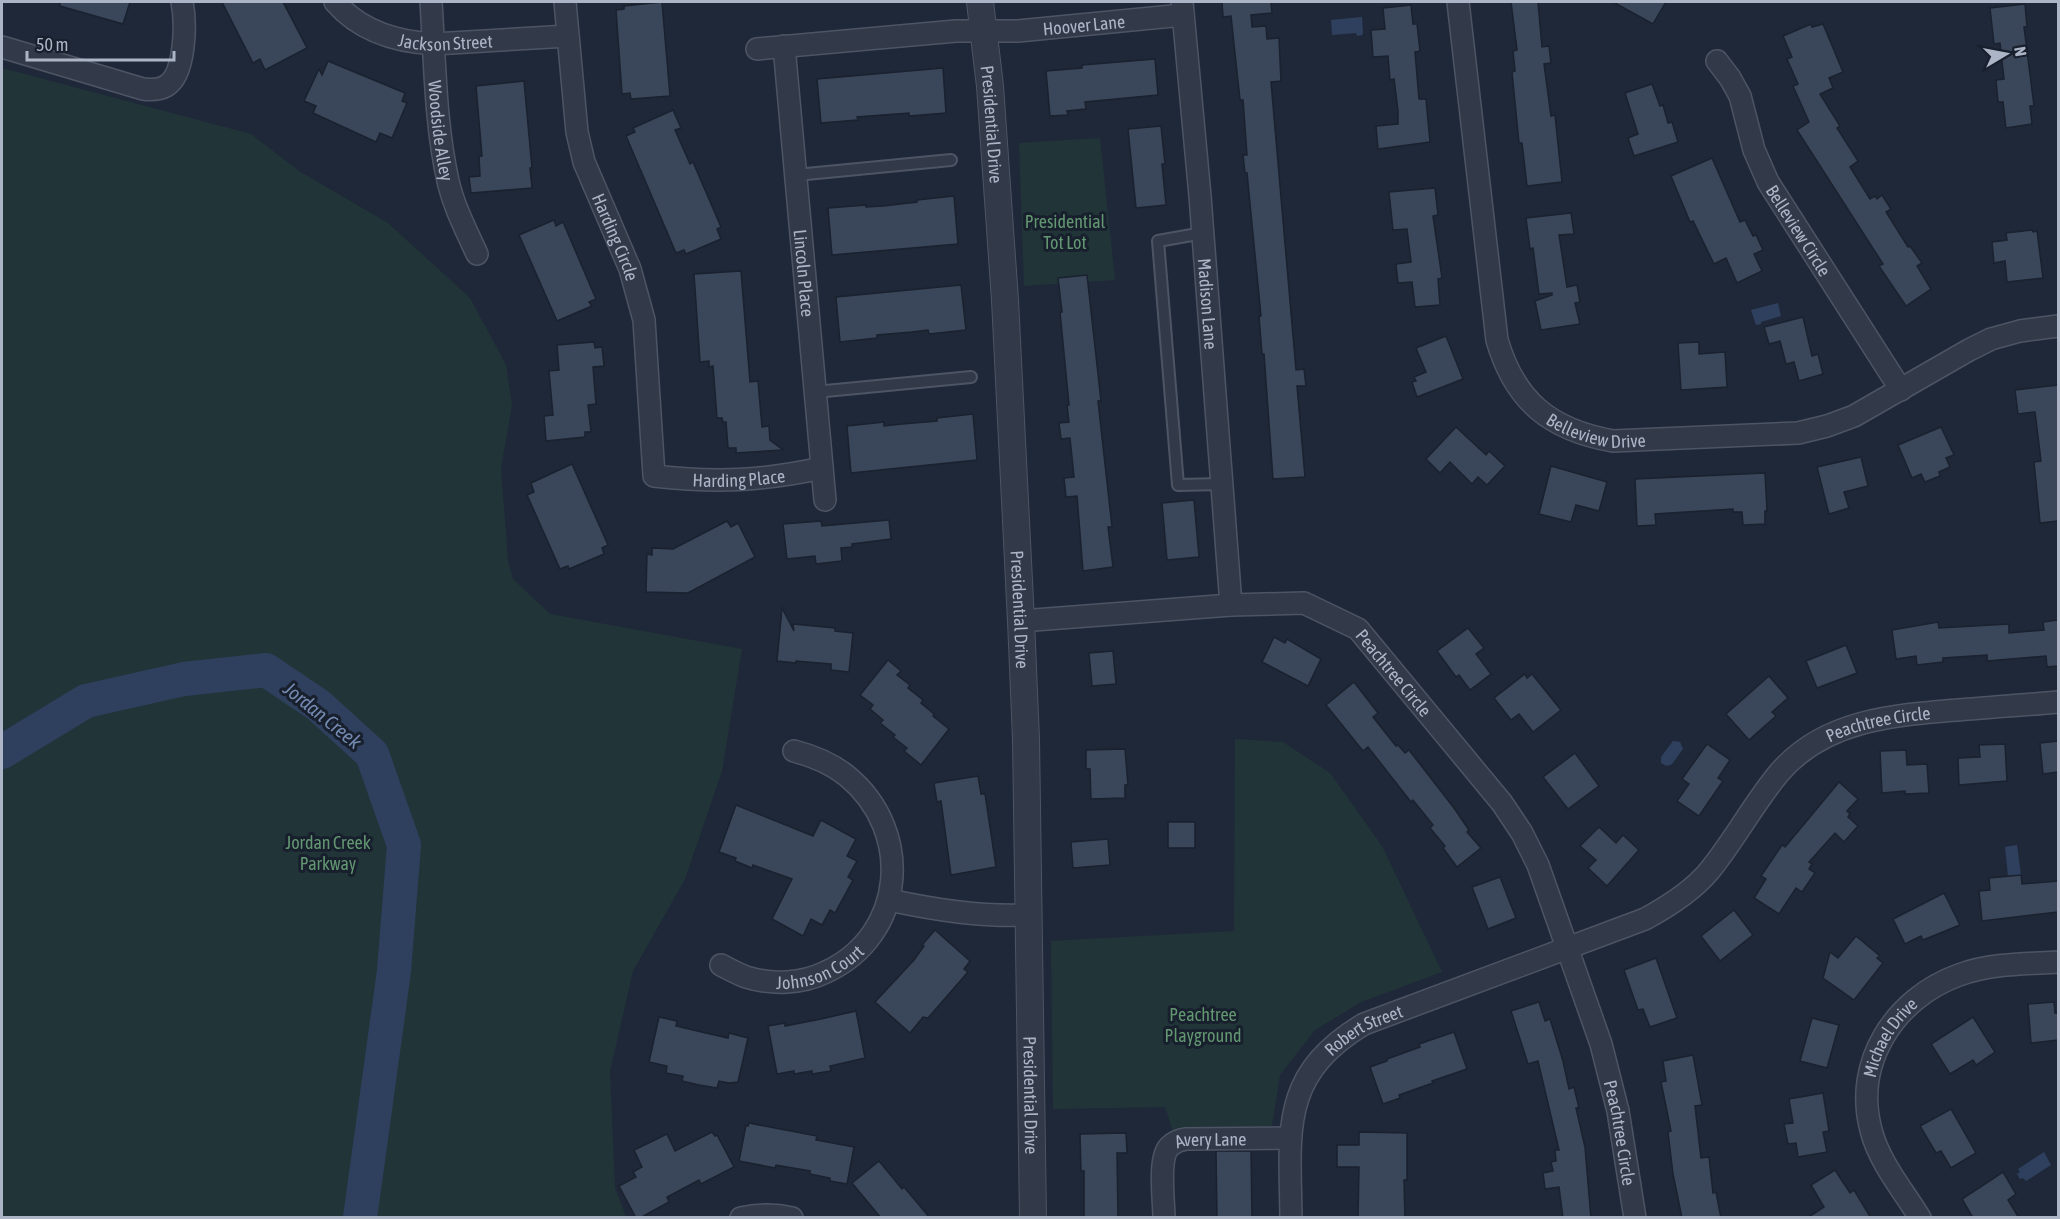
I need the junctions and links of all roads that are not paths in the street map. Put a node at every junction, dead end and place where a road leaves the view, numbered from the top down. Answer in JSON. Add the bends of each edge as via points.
{"nodes":[{"id":1,"x":182,"y":2,"type":"edge"},
{"id":2,"x":335,"y":2,"type":"edge"},
{"id":3,"x":431,"y":2,"type":"edge"},
{"id":4,"x":565,"y":2,"type":"edge"},
{"id":5,"x":980,"y":2,"type":"edge"},
{"id":6,"x":1458,"y":2,"type":"edge"},
{"id":7,"x":1183,"y":8,"type":"edge"},
{"id":8,"x":984,"y":31,"type":"junction"},
{"id":9,"x":568,"y":36,"type":"junction"},
{"id":10,"x":434,"y":44,"type":"junction"},
{"id":11,"x":784,"y":46,"type":"junction"},
{"id":12,"x":2,"y":47,"type":"edge"},
{"id":13,"x":757,"y":49,"type":"dead end"},
{"id":14,"x":1717,"y":61,"type":"dead end"},
{"id":15,"x":951,"y":160,"type":"dead end"},
{"id":16,"x":796,"y":175,"type":"junction"},
{"id":17,"x":1203,"y":233,"type":"junction"},
{"id":18,"x":477,"y":254,"type":"dead end"},
{"id":19,"x":2058,"y":326,"type":"edge"},
{"id":20,"x":971,"y":377,"type":"dead end"},
{"id":21,"x":1901,"y":390,"type":"junction"},
{"id":22,"x":815,"y":392,"type":"junction"},
{"id":23,"x":822,"y":468,"type":"junction"},
{"id":24,"x":654,"y":476,"type":"joint"},
{"id":25,"x":1222,"y":484,"type":"junction"},
{"id":26,"x":825,"y":500,"type":"dead end"},
{"id":27,"x":1231,"y":605,"type":"junction"},
{"id":28,"x":1021,"y":621,"type":"junction"},
{"id":29,"x":2058,"y":702,"type":"edge"},
{"id":30,"x":794,"y":751,"type":"dead end"},
{"id":31,"x":889,"y":900,"type":"junction"},
{"id":32,"x":1029,"y":915,"type":"junction"},
{"id":33,"x":1568,"y":948,"type":"junction"},
{"id":34,"x":2058,"y":962,"type":"edge"},
{"id":35,"x":721,"y":965,"type":"dead end"},
{"id":36,"x":1290,"y":1138,"type":"junction"},
{"id":37,"x":741,"y":1218,"type":"edge"},
{"id":38,"x":792,"y":1218,"type":"edge"},
{"id":39,"x":1033,"y":1218,"type":"edge"},
{"id":40,"x":1164,"y":1218,"type":"edge"},
{"id":41,"x":1291,"y":1218,"type":"edge"},
{"id":42,"x":1635,"y":1218,"type":"edge"},
{"id":43,"x":1920,"y":1218,"type":"edge"}],
"edges":[{"from":1,"to":12,"type":"street","via":[[180,62],[175,77],[154,90]]},
{"from":2,"to":10,"type":"street","name":"Jackson Street","via":[[362,25],[386,36]]},
{"from":3,"to":10,"type":"street","name":"Woodside Alley"},
{"from":4,"to":9,"type":"street","name":"Harding Circle"},
{"from":5,"to":8,"type":"street","name":"Presidential Drive"},
{"from":6,"to":21,"type":"street","name":"Belleview Drive","via":[[1497,340],[1511,378],[1543,414],[1566,428],[1613,441],[1798,433],[1854,416]]},
{"from":7,"to":8,"type":"street","name":"Hoover Lane","via":[[1018,31]]},
{"from":7,"to":17,"type":"street","name":"Madison Lane"},
{"from":8,"to":11,"type":"street"},
{"from":8,"to":28,"type":"street","name":"Presidential Drive","via":[[1005,300]]},
{"from":9,"to":10,"type":"street","name":"Jackson Street"},
{"from":9,"to":24,"type":"street","name":"Harding Circle","via":[[573,109],[585,162],[630,268],[644,320]]},
{"from":10,"to":18,"type":"street","name":"Woodside Alley","via":[[449,183],[460,220]]},
{"from":11,"to":13,"type":"street"},
{"from":11,"to":16,"type":"street","name":"Lincoln Place"},
{"from":14,"to":21,"type":"street","name":"Belleview Circle","via":[[1740,96],[1754,150],[1768,182]]},
{"from":15,"to":16,"type":"lane"},
{"from":16,"to":22,"type":"street","name":"Lincoln Place"},
{"from":17,"to":25,"type":"street","name":"Madison Lane"},
{"from":17,"to":25,"type":"lane","via":[[1158,241],[1178,485]]},
{"from":19,"to":21,"type":"street","name":"Belleview Drive","via":[[1991,339]]},
{"from":20,"to":22,"type":"lane"},
{"from":22,"to":23,"type":"street","name":"Lincoln Place"},
{"from":23,"to":24,"type":"street","name":"Harding Place","via":[[738,481]]},
{"from":23,"to":26,"type":"street","name":"Lincoln Place"},
{"from":25,"to":27,"type":"street","name":"Madison Lane"},
{"from":27,"to":28,"type":"street","name":"Peachtree Circle"},
{"from":27,"to":33,"type":"street","name":"Peachtree Circle","via":[[1304,603],[1358,629],[1502,803],[1522,833]]},
{"from":28,"to":32,"type":"street","name":"Presidential Drive"},
{"from":29,"to":33,"type":"street","name":"Peachtree Circle","via":[[1896,715],[1845,727],[1820,739],[1779,773],[1710,870],[1692,888],[1645,919]]},
{"from":30,"to":31,"type":"street","name":"Johnson Court","via":[[829,764],[847,776],[874,807],[892,854]]},
{"from":31,"to":32,"type":"street","via":[[973,914]]},
{"from":31,"to":35,"type":"street","name":"Johnson Court","via":[[873,935],[858,952],[818,976],[772,982],[745,977]]},
{"from":32,"to":39,"type":"street","name":"Presidential Drive"},
{"from":33,"to":36,"type":"street","name":"Robert Street","via":[[1364,1024],[1345,1036],[1327,1050],[1300,1090]]},
{"from":33,"to":42,"type":"street","name":"Peachtree Circle","via":[[1611,1077]]},
{"from":34,"to":43,"type":"street","name":"Michael Drive","via":[[2002,965],[1958,975],[1909,1004],[1880,1042],[1868,1079],[1866,1105],[1871,1131],[1880,1155]]},
{"from":36,"to":40,"type":"street","name":"Avery Lane","via":[[1176,1141],[1163,1157]]},
{"from":36,"to":41,"type":"street","name":"Robert Street"},
{"from":37,"to":38,"type":"street"}]}
